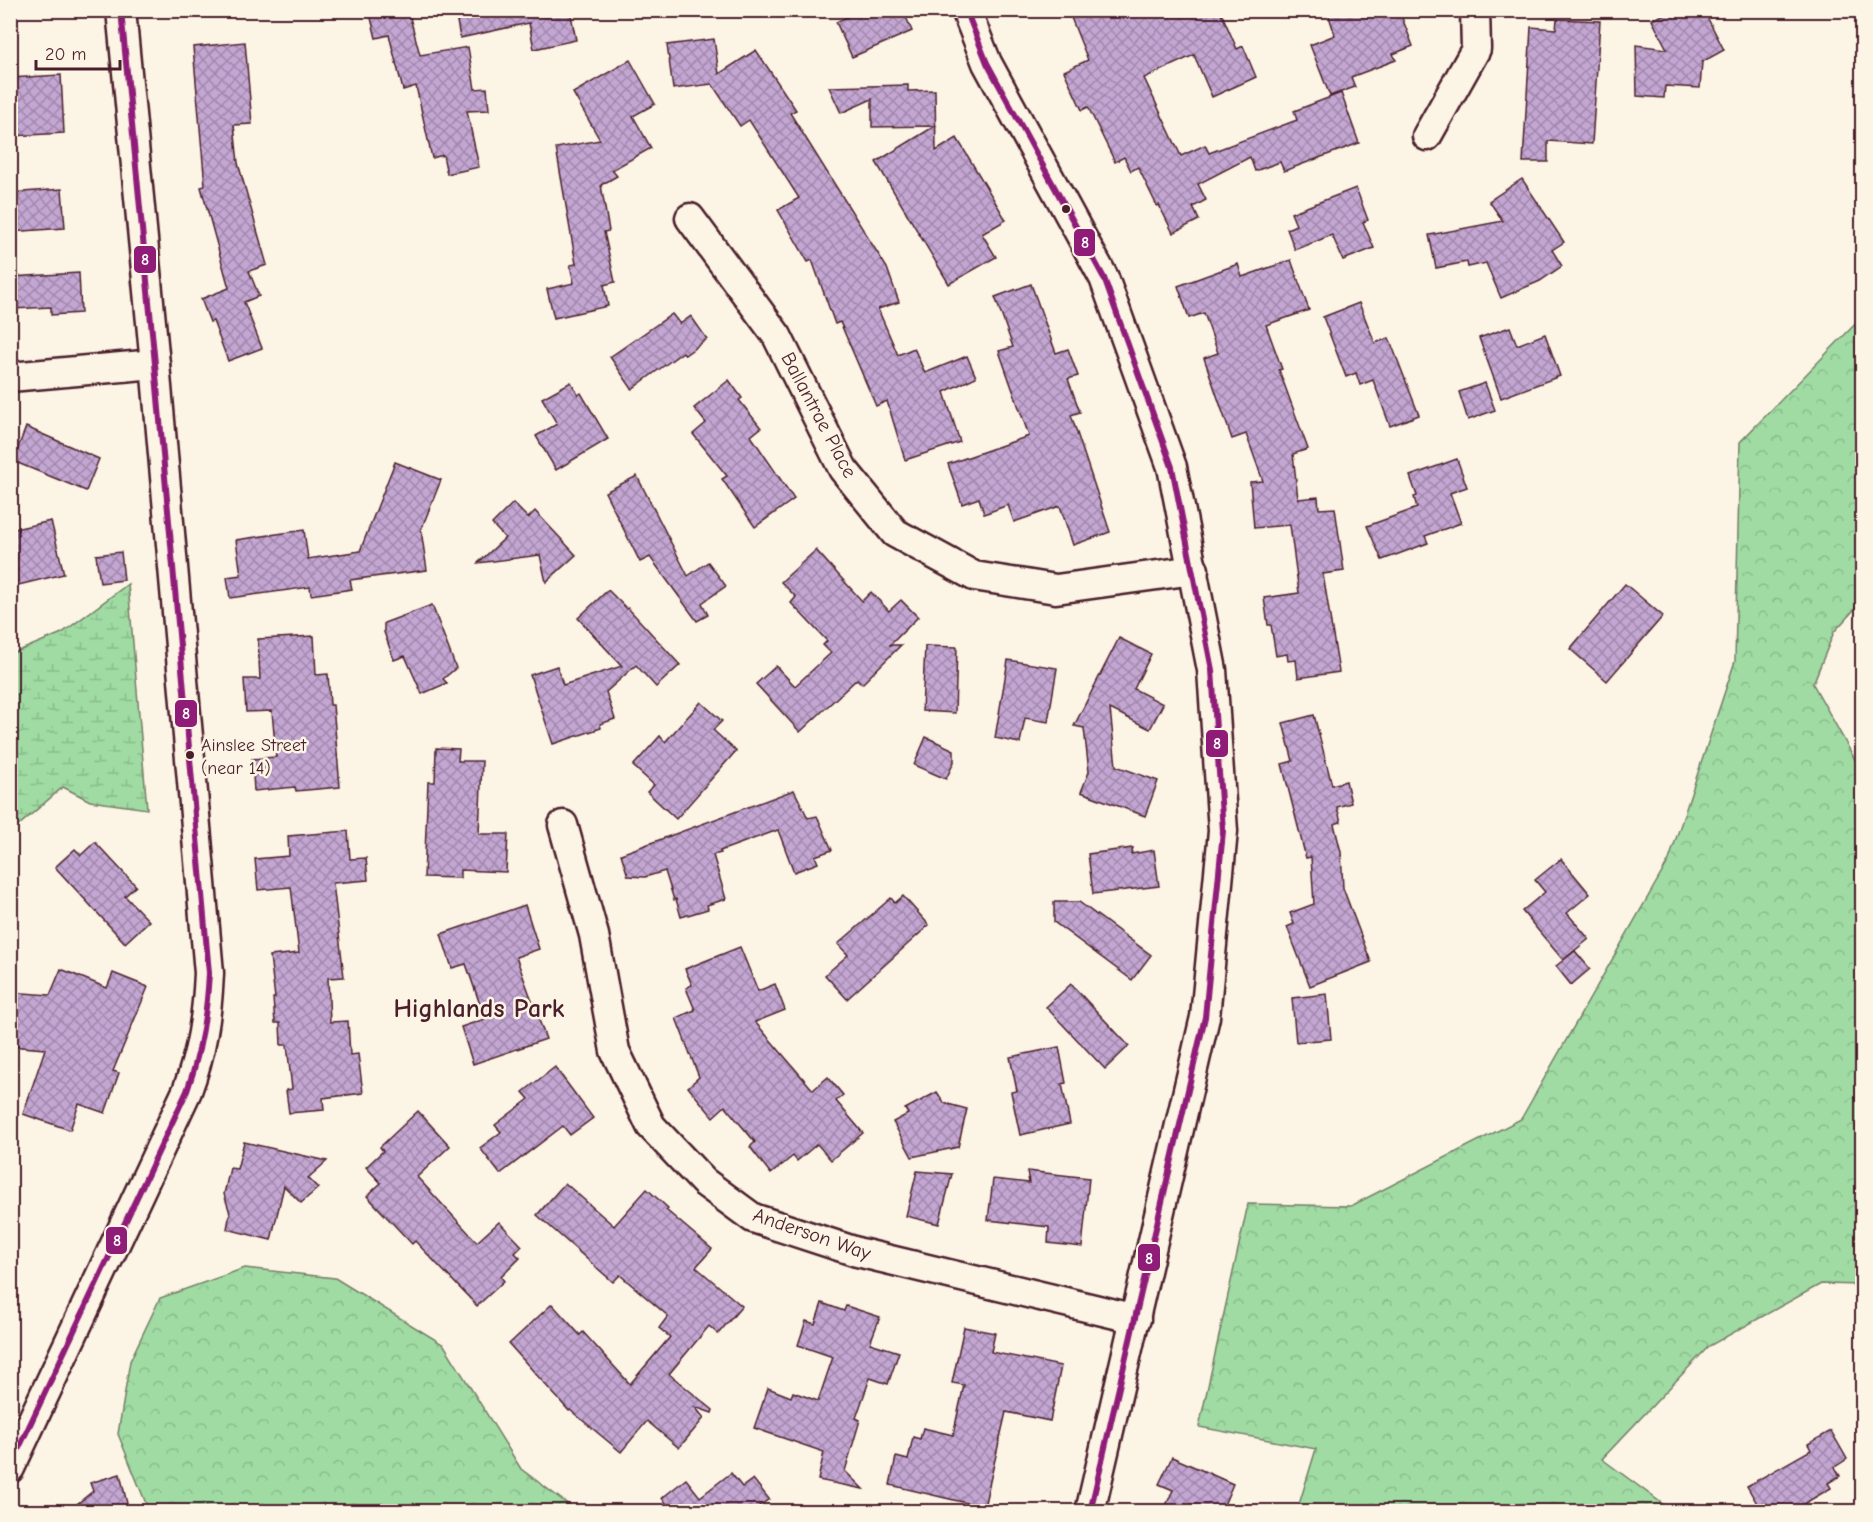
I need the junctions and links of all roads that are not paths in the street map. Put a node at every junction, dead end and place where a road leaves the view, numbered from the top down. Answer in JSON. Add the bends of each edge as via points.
{"nodes":[{"id":1,"x":121,"y":10,"type":"edge"},
{"id":2,"x":966,"y":10,"type":"edge"},
{"id":3,"x":1475,"y":10,"type":"edge"},
{"id":4,"x":1427,"y":136,"type":"dead end"},
{"id":5,"x":690,"y":218,"type":"dead end"},
{"id":6,"x":155,"y":364,"type":"junction"},
{"id":7,"x":10,"y":377,"type":"edge"},
{"id":8,"x":1194,"y":570,"type":"junction"},
{"id":9,"x":563,"y":825,"type":"dead end"},
{"id":10,"x":1136,"y":1320,"type":"junction"},
{"id":11,"x":10,"y":1468,"type":"edge"},
{"id":12,"x":1090,"y":1512,"type":"edge"}],
"edges":[{"from":1,"to":6,"type":"street"},
{"from":2,"to":8,"type":"street","via":[[987,63],[1104,278],[1173,467]]},
{"from":3,"to":4,"type":"street","via":[[1476,49]]},
{"from":5,"to":8,"type":"street","name":"Ballantrae Place","via":[[777,336],[843,469],[895,533],[974,576],[1056,589]]},
{"from":6,"to":7,"type":"street"},
{"from":6,"to":11,"type":"street","via":[[209,973],[203,1037],[187,1091]]},
{"from":8,"to":10,"type":"street","via":[[1212,669],[1223,831],[1205,1017]]},
{"from":9,"to":10,"type":"street","name":"Anderson Way","via":[[594,935],[615,1051],[651,1126],[704,1182],[753,1218],[846,1248]]},
{"from":10,"to":12,"type":"street"}]}
